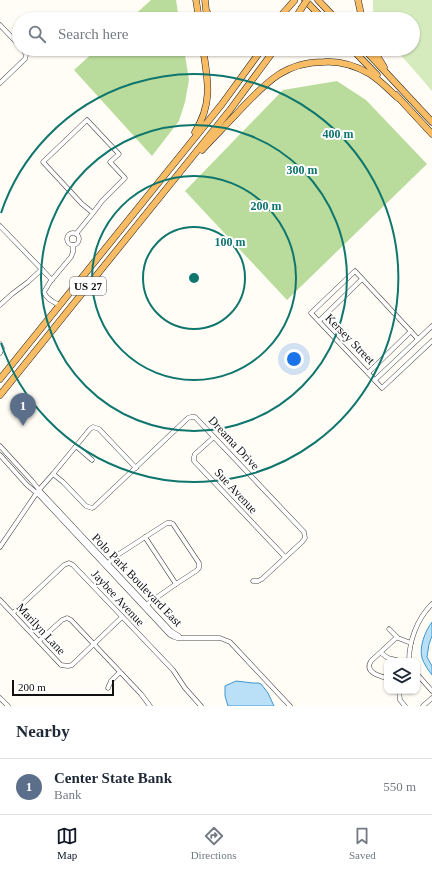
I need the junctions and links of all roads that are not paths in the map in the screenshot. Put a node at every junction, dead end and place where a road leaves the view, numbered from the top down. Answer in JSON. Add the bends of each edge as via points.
{"nodes":[{"id":1,"x":196,"y":0,"type":"edge"},
{"id":2,"x":205,"y":0,"type":"edge"},
{"id":3,"x":306,"y":0,"type":"edge"},
{"id":4,"x":318,"y":0,"type":"edge"},
{"id":5,"x":358,"y":0,"type":"edge"},
{"id":6,"x":294,"y":1,"type":"edge"},
{"id":7,"x":198,"y":12,"type":"edge"},
{"id":8,"x":207,"y":12,"type":"edge"},
{"id":9,"x":284,"y":12,"type":"edge"},
{"id":10,"x":287,"y":12,"type":"edge"},
{"id":11,"x":299,"y":12,"type":"edge"},
{"id":12,"x":317,"y":12,"type":"edge"},
{"id":13,"x":329,"y":12,"type":"edge"},
{"id":14,"x":361,"y":12,"type":"edge"},
{"id":15,"x":0,"y":25,"type":"edge"},
{"id":16,"x":12,"y":38,"type":"edge"},
{"id":17,"x":26,"y":56,"type":"edge"},
{"id":18,"x":204,"y":56,"type":"edge"},
{"id":19,"x":257,"y":56,"type":"edge"},
{"id":20,"x":270,"y":56,"type":"edge"},
{"id":21,"x":359,"y":56,"type":"edge"},
{"id":22,"x":371,"y":56,"type":"edge"},
{"id":23,"x":378,"y":56,"type":"edge"},
{"id":24,"x":394,"y":81,"type":"junction"},
{"id":25,"x":0,"y":83,"type":"edge"},
{"id":26,"x":398,"y":98,"type":"junction"},
{"id":27,"x":432,"y":122,"type":"edge"},
{"id":28,"x":432,"y":134,"type":"edge"},
{"id":29,"x":176,"y":177,"type":"junction"},
{"id":30,"x":161,"y":179,"type":"junction"},
{"id":31,"x":93,"y":213,"type":"junction"},
{"id":32,"x":0,"y":226,"type":"edge"},
{"id":33,"x":76,"y":234,"type":"junction"},
{"id":34,"x":73,"y":245,"type":"junction"},
{"id":35,"x":42,"y":269,"type":"junction"},
{"id":36,"x":362,"y":279,"type":"junction"},
{"id":37,"x":52,"y":280,"type":"junction"},
{"id":38,"x":0,"y":305,"type":"edge"},
{"id":39,"x":59,"y":305,"type":"junction"},
{"id":40,"x":319,"y":321,"type":"junction"},
{"id":41,"x":432,"y":326,"type":"edge"},
{"id":42,"x":411,"y":331,"type":"junction"},
{"id":43,"x":418,"y":339,"type":"junction"},
{"id":44,"x":432,"y":341,"type":"edge"},
{"id":45,"x":0,"y":344,"type":"edge"},
{"id":46,"x":0,"y":353,"type":"edge"},
{"id":47,"x":368,"y":373,"type":"junction"},
{"id":48,"x":0,"y":379,"type":"edge"},
{"id":49,"x":375,"y":380,"type":"junction"},
{"id":50,"x":0,"y":395,"type":"edge"},
{"id":51,"x":214,"y":437,"type":"junction"},
{"id":52,"x":0,"y":446,"type":"edge"},
{"id":53,"x":76,"y":446,"type":"junction"},
{"id":54,"x":0,"y":455,"type":"edge"},
{"id":55,"x":92,"y":460,"type":"dead end"},
{"id":56,"x":136,"y":468,"type":"junction"},
{"id":57,"x":54,"y":474,"type":"junction"},
{"id":58,"x":38,"y":492,"type":"junction"},
{"id":59,"x":145,"y":537,"type":"junction"},
{"id":60,"x":0,"y":547,"type":"edge"},
{"id":61,"x":285,"y":557,"type":"junction"},
{"id":62,"x":106,"y":564,"type":"junction"},
{"id":63,"x":253,"y":581,"type":"dead end"},
{"id":64,"x":176,"y":584,"type":"junction"},
{"id":65,"x":0,"y":600,"type":"edge"},
{"id":66,"x":432,"y":604,"type":"edge"},
{"id":67,"x":145,"y":606,"type":"junction"},
{"id":68,"x":13,"y":613,"type":"junction"},
{"id":69,"x":122,"y":617,"type":"junction"},
{"id":70,"x":389,"y":629,"type":"dead end"},
{"id":71,"x":397,"y":637,"type":"junction"},
{"id":72,"x":39,"y":641,"type":"junction"},
{"id":73,"x":411,"y":643,"type":"junction"},
{"id":74,"x":94,"y":644,"type":"junction"},
{"id":75,"x":381,"y":652,"type":"junction"},
{"id":76,"x":388,"y":658,"type":"edge"},
{"id":77,"x":409,"y":658,"type":"edge"},
{"id":78,"x":120,"y":672,"type":"junction"},
{"id":79,"x":384,"y":677,"type":"edge"},
{"id":80,"x":420,"y":677,"type":"edge"},
{"id":81,"x":108,"y":688,"type":"dead end"},
{"id":82,"x":432,"y":691,"type":"edge"},
{"id":83,"x":399,"y":694,"type":"edge"},
{"id":84,"x":0,"y":698,"type":"edge"},
{"id":85,"x":432,"y":698,"type":"edge"},
{"id":86,"x":8,"y":706,"type":"edge"},
{"id":87,"x":150,"y":706,"type":"edge"},
{"id":88,"x":201,"y":706,"type":"edge"},
{"id":89,"x":290,"y":706,"type":"edge"},
{"id":90,"x":405,"y":706,"type":"edge"},
{"id":91,"x":423,"y":706,"type":"edge"}],
"edges":[{"from":1,"to":7,"type":"highway"},
{"from":2,"to":8,"type":"highway"},
{"from":3,"to":11,"type":"highway","bridge":true},
{"from":3,"to":12,"type":"highway"},
{"from":4,"to":13,"type":"highway"},
{"from":5,"to":14,"type":"highway"},
{"from":6,"to":9,"type":"highway"},
{"from":6,"to":10,"type":"highway"},
{"from":15,"to":16,"type":"street"},
{"from":17,"to":25,"type":"street"},
{"from":18,"to":30,"type":"highway","via":[[208,88],[203,115],[194,133]]},
{"from":19,"to":30,"type":"highway","number":"US 27"},
{"from":20,"to":29,"type":"highway","number":"US 27"},
{"from":21,"to":26,"type":"highway"},
{"from":22,"to":24,"type":"highway"},
{"from":23,"to":24,"type":"highway"},
{"from":24,"to":27,"type":"highway"},
{"from":26,"to":28,"type":"highway"},
{"from":26,"to":29,"type":"highway","via":[[374,77],[350,65],[320,62],[293,67],[265,84]]},
{"from":29,"to":50,"type":"highway","number":"US 27"},
{"from":30,"to":39,"type":"highway","number":"US 27"},
{"from":31,"to":31,"type":"street","via":[[43,162],[87,120],[119,154],[110,162],[125,178]]},
{"from":31,"to":33,"type":"street"},
{"from":32,"to":35,"type":"street"},
{"from":33,"to":34,"type":"street","via":[[79,241]]},
{"from":33,"to":34,"type":"street","via":[[71,234],[67,238]]},
{"from":34,"to":37,"type":"street","via":[[71,257]]},
{"from":35,"to":37,"type":"street"},
{"from":35,"to":38,"type":"street"},
{"from":36,"to":40,"type":"street"},
{"from":36,"to":40,"type":"street","name":"Kersey Street","via":[[355,271],[311,313]]},
{"from":36,"to":42,"type":"street"},
{"from":37,"to":39,"type":"street","via":[[44,292]]},
{"from":39,"to":48,"type":"highway","number":"US 27"},
{"from":40,"to":47,"type":"street","name":"Kersey Street"},
{"from":41,"to":43,"type":"street"},
{"from":42,"to":43,"type":"street"},
{"from":42,"to":47,"type":"street"},
{"from":43,"to":49,"type":"street"},
{"from":44,"to":49,"type":"street","name":"Kersey Street","via":[[382,388]]},
{"from":45,"to":46,"type":"street"},
{"from":47,"to":49,"type":"street","name":"Kersey Street"},
{"from":51,"to":56,"type":"street","name":"Dreama Drive","via":[[195,417],[188,418]]},
{"from":51,"to":61,"type":"street","name":"Dreama Drive","via":[[304,532],[304,540]]},
{"from":51,"to":61,"type":"street","name":"Sue Avenue","via":[[195,454],[194,460]]},
{"from":52,"to":58,"type":"street","name":"Polo Park Boulevard East"},
{"from":53,"to":55,"type":"street"},
{"from":53,"to":56,"type":"street","via":[[90,429],[99,429]]},
{"from":53,"to":57,"type":"street"},
{"from":54,"to":58,"type":"street","name":"Polo Park Boulevard East"},
{"from":56,"to":57,"type":"street","name":"Dreama Drive","via":[[92,508],[86,506]]},
{"from":57,"to":58,"type":"street"},
{"from":58,"to":60,"type":"street"},
{"from":58,"to":62,"type":"street","name":"Polo Park Boulevard East"},
{"from":59,"to":62,"type":"street"},
{"from":59,"to":64,"type":"street"},
{"from":59,"to":64,"type":"street","via":[[167,523],[175,525],[199,563],[196,571]]},
{"from":61,"to":63,"type":"street","name":"Dreama Drive","via":[[262,579]]},
{"from":62,"to":67,"type":"street","name":"Polo Park Boulevard East"},
{"from":64,"to":67,"type":"street"},
{"from":65,"to":68,"type":"street","name":"Marilyn Lane"},
{"from":66,"to":73,"type":"street","via":[[418,623]]},
{"from":67,"to":89,"type":"street","name":"Polo Park Boulevard East","via":[[174,637],[220,638],[230,642]]},
{"from":68,"to":69,"type":"street","name":"Jaybee Avenue","via":[[69,563]]},
{"from":68,"to":72,"type":"street","name":"Marilyn Lane"},
{"from":69,"to":74,"type":"street","name":"Marilyn Lane"},
{"from":69,"to":88,"type":"street","name":"Jaybee Avenue","via":[[173,670]]},
{"from":70,"to":71,"type":"street"},
{"from":71,"to":73,"type":"street"},
{"from":71,"to":75,"type":"street"},
{"from":72,"to":74,"type":"street","name":"Marilyn Lane","via":[[61,665],[68,666]]},
{"from":72,"to":74,"type":"street","via":[[67,618]]},
{"from":73,"to":77,"type":"street"},
{"from":74,"to":78,"type":"street"},
{"from":75,"to":76,"type":"street"},
{"from":75,"to":79,"type":"street","via":[[369,666],[375,674]]},
{"from":78,"to":81,"type":"street"},
{"from":78,"to":87,"type":"street"},
{"from":80,"to":82,"type":"street"},
{"from":83,"to":90,"type":"street"},
{"from":84,"to":86,"type":"street"},
{"from":85,"to":91,"type":"street"}]}
